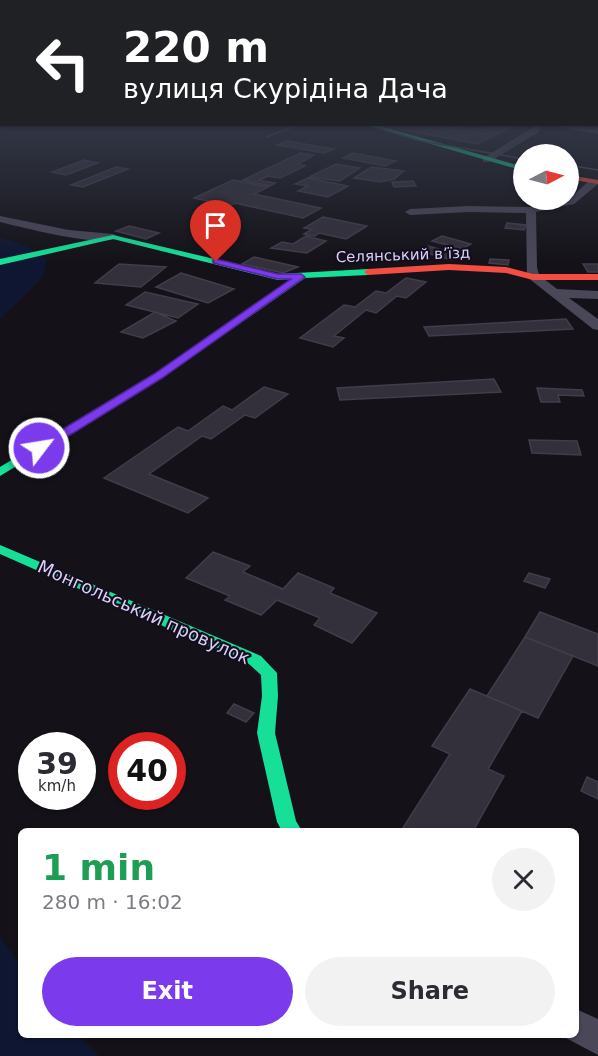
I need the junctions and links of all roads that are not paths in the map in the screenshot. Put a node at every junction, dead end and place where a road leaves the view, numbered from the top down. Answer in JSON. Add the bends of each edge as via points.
{"nodes":[{"id":1,"x":579,"y":179,"type":"edge"},
{"id":2,"x":596,"y":182,"type":"edge"},
{"id":3,"x":579,"y":195,"type":"edge"},
{"id":4,"x":513,"y":210,"type":"edge"},
{"id":5,"x":531,"y":210,"type":"edge"},
{"id":6,"x":410,"y":212,"type":"dead end"},
{"id":7,"x":0,"y":219,"type":"edge"},
{"id":8,"x":113,"y":237,"type":"junction"},
{"id":9,"x":0,"y":262,"type":"edge"},
{"id":10,"x":532,"y":272,"type":"junction"},
{"id":11,"x":301,"y":277,"type":"junction"},
{"id":12,"x":598,"y":277,"type":"edge"},
{"id":13,"x":555,"y":293,"type":"junction"},
{"id":14,"x":598,"y":295,"type":"edge"},
{"id":15,"x":598,"y":326,"type":"edge"},
{"id":16,"x":0,"y":472,"type":"edge"},
{"id":17,"x":0,"y":549,"type":"edge"},
{"id":18,"x":290,"y":828,"type":"edge"},
{"id":19,"x":579,"y":1027,"type":"edge"},
{"id":20,"x":598,"y":1038,"type":"edge"}],
"edges":[{"from":1,"to":2,"type":"street"},
{"from":2,"to":3,"type":"street"},
{"from":4,"to":6,"type":"street"},
{"from":5,"to":10,"type":"street"},
{"from":7,"to":8,"type":"street","via":[[64,235]]},
{"from":8,"to":9,"type":"street"},
{"from":8,"to":11,"type":"street","name":"Селянський вʼїзд","via":[[278,277]]},
{"from":10,"to":11,"type":"street","name":"Селянський вʼїзд","via":[[450,267]]},
{"from":10,"to":12,"type":"street","name":"Селянський вʼїзд"},
{"from":10,"to":13,"type":"street"},
{"from":11,"to":16,"type":"street","via":[[158,376]]},
{"from":13,"to":14,"type":"street"},
{"from":13,"to":15,"type":"street"},
{"from":17,"to":18,"type":"street","name":"Монгольський провулок","via":[[255,660],[269,673],[266,733]]},
{"from":19,"to":20,"type":"street"}]}
